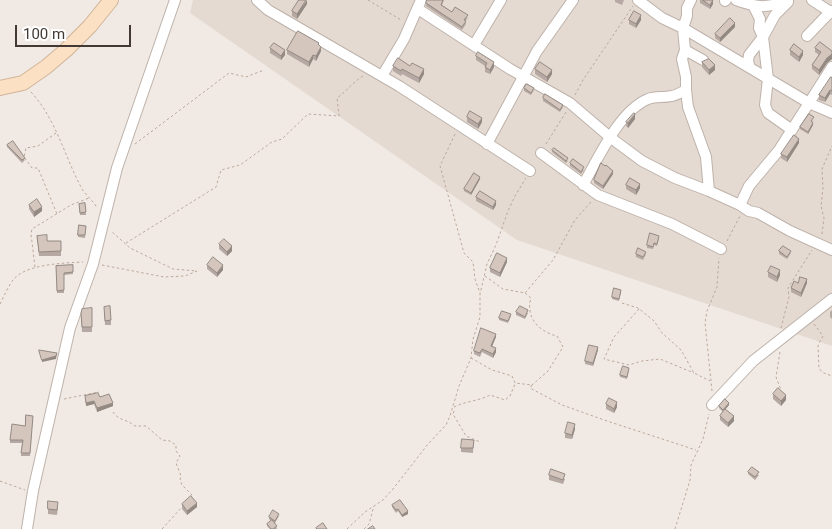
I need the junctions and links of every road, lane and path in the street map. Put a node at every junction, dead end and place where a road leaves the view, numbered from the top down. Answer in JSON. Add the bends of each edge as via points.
{"nodes":[{"id":1,"x":111,"y":0,"type":"edge"},
{"id":2,"x":175,"y":0,"type":"edge"},
{"id":3,"x":257,"y":0,"type":"edge"},
{"id":4,"x":368,"y":0,"type":"edge"},
{"id":5,"x":501,"y":0,"type":"edge"},
{"id":6,"x":573,"y":0,"type":"edge"},
{"id":7,"x":637,"y":0,"type":"edge"},
{"id":8,"x":690,"y":0,"type":"edge"},
{"id":9,"x":736,"y":0,"type":"edge"},
{"id":10,"x":812,"y":0,"type":"edge"},
{"id":11,"x":789,"y":1,"type":"edge"},
{"id":12,"x":754,"y":7,"type":"junction"},
{"id":13,"x":417,"y":9,"type":"edge"},
{"id":14,"x":832,"y":14,"type":"edge"},
{"id":15,"x":683,"y":28,"type":"junction"},
{"id":16,"x":807,"y":36,"type":"dead end"},
{"id":17,"x":763,"y":37,"type":"junction"},
{"id":18,"x":474,"y":45,"type":"junction"},
{"id":19,"x":685,"y":50,"type":"junction"},
{"id":20,"x":703,"y":60,"type":"edge"},
{"id":21,"x":832,"y":67,"type":"edge"},
{"id":22,"x":750,"y":68,"type":"junction"},
{"id":23,"x":264,"y":70,"type":"dead end"},
{"id":24,"x":372,"y":70,"type":"junction"},
{"id":25,"x":382,"y":76,"type":"junction"},
{"id":26,"x":524,"y":77,"type":"junction"},
{"id":27,"x":768,"y":79,"type":"junction"},
{"id":28,"x":23,"y":83,"type":"junction"},
{"id":29,"x":0,"y":88,"type":"edge"},
{"id":30,"x":686,"y":90,"type":"junction"},
{"id":31,"x":570,"y":103,"type":"junction"},
{"id":32,"x":809,"y":103,"type":"junction"},
{"id":33,"x":832,"y":113,"type":"edge"},
{"id":34,"x":459,"y":125,"type":"junction"},
{"id":35,"x":792,"y":130,"type":"junction"},
{"id":36,"x":56,"y":133,"type":"junction"},
{"id":37,"x":610,"y":138,"type":"junction"},
{"id":38,"x":487,"y":144,"type":"junction"},
{"id":39,"x":541,"y":153,"type":"joint"},
{"id":40,"x":121,"y":155,"type":"junction"},
{"id":41,"x":530,"y":172,"type":"joint"},
{"id":42,"x":583,"y":185,"type":"junction"},
{"id":43,"x":592,"y":191,"type":"junction"},
{"id":44,"x":709,"y":191,"type":"junction"},
{"id":45,"x":90,"y":198,"type":"junction"},
{"id":46,"x":740,"y":205,"type":"junction"},
{"id":47,"x":57,"y":214,"type":"junction"},
{"id":48,"x":104,"y":221,"type":"junction"},
{"id":49,"x":125,"y":244,"type":"junction"},
{"id":50,"x":721,"y":249,"type":"junction"},
{"id":51,"x":832,"y":250,"type":"edge"},
{"id":52,"x":93,"y":264,"type":"junction"},
{"id":53,"x":35,"y":268,"type":"junction"},
{"id":54,"x":485,"y":276,"type":"junction"},
{"id":55,"x":525,"y":292,"type":"junction"},
{"id":56,"x":480,"y":294,"type":"junction"},
{"id":57,"x":832,"y":299,"type":"edge"},
{"id":58,"x":622,"y":303,"type":"dead end"},
{"id":59,"x":0,"y":304,"type":"edge"},
{"id":60,"x":640,"y":309,"type":"junction"},
{"id":61,"x":810,"y":318,"type":"junction"},
{"id":62,"x":780,"y":340,"type":"junction"},
{"id":63,"x":471,"y":358,"type":"junction"},
{"id":64,"x":694,"y":373,"type":"junction"},
{"id":65,"x":832,"y":376,"type":"edge"},
{"id":66,"x":711,"y":382,"type":"junction"},
{"id":67,"x":515,"y":383,"type":"junction"},
{"id":68,"x":532,"y":385,"type":"junction"},
{"id":69,"x":781,"y":390,"type":"edge"},
{"id":70,"x":99,"y":392,"type":"edge"},
{"id":71,"x":54,"y":400,"type":"junction"},
{"id":72,"x":712,"y":405,"type":"junction"},
{"id":73,"x":454,"y":407,"type":"junction"},
{"id":74,"x":114,"y":412,"type":"dead end"},
{"id":75,"x":480,"y":442,"type":"dead end"},
{"id":76,"x":696,"y":450,"type":"junction"},
{"id":77,"x":0,"y":481,"type":"edge"},
{"id":78,"x":33,"y":491,"type":"junction"},
{"id":79,"x":188,"y":500,"type":"edge"},
{"id":80,"x":375,"y":505,"type":"junction"},
{"id":81,"x":183,"y":506,"type":"edge"},
{"id":82,"x":27,"y":529,"type":"edge"},
{"id":83,"x":162,"y":529,"type":"edge"},
{"id":84,"x":347,"y":529,"type":"edge"},
{"id":85,"x":364,"y":529,"type":"edge"},
{"id":86,"x":675,"y":529,"type":"edge"}],
"edges":[{"from":1,"to":28,"type":"main road","via":[[66,50]]},
{"from":2,"to":40,"type":"street"},
{"from":3,"to":24,"type":"street","via":[[268,10]]},
{"from":4,"to":13,"type":"path","via":[[402,21]]},
{"from":5,"to":18,"type":"street"},
{"from":6,"to":26,"type":"street","via":[[537,51]]},
{"from":7,"to":15,"type":"street"},
{"from":7,"to":31,"type":"path"},
{"from":8,"to":15,"type":"street"},
{"from":9,"to":12,"type":"street"},
{"from":10,"to":14,"type":"street"},
{"from":11,"to":12,"type":"street"},
{"from":11,"to":17,"type":"street","via":[[775,15]]},
{"from":12,"to":17,"type":"street"},
{"from":13,"to":18,"type":"street"},
{"from":13,"to":25,"type":"street"},
{"from":14,"to":16,"type":"street"},
{"from":15,"to":19,"type":"street"},
{"from":15,"to":22,"type":"street"},
{"from":17,"to":22,"type":"street","via":[[750,55]]},
{"from":17,"to":27,"type":"street"},
{"from":18,"to":26,"type":"street"},
{"from":19,"to":20,"type":"street"},
{"from":19,"to":30,"type":"street","via":[[682,59]]},
{"from":21,"to":32,"type":"street"},
{"from":22,"to":27,"type":"street"},
{"from":23,"to":40,"type":"path","via":[[246,76],[229,73]]},
{"from":24,"to":25,"type":"street"},
{"from":24,"to":49,"type":"path","via":[[353,81],[349,90],[338,98],[339,116],[308,114],[282,139],[272,142],[240,165],[220,170],[216,187]]},
{"from":25,"to":34,"type":"street"},
{"from":26,"to":31,"type":"street"},
{"from":26,"to":38,"type":"street"},
{"from":27,"to":32,"type":"street"},
{"from":27,"to":35,"type":"street","via":[[765,105],[768,113]]},
{"from":28,"to":29,"type":"main road"},
{"from":28,"to":36,"type":"path","via":[[39,100]]},
{"from":30,"to":37,"type":"street","via":[[672,96],[647,99],[628,114]]},
{"from":30,"to":44,"type":"street","via":[[688,107],[706,157]]},
{"from":31,"to":37,"type":"street"},
{"from":31,"to":39,"type":"path"},
{"from":32,"to":33,"type":"street"},
{"from":32,"to":35,"type":"street"},
{"from":34,"to":38,"type":"street"},
{"from":34,"to":56,"type":"path","via":[[440,166],[464,253],[473,262],[474,279]]},
{"from":35,"to":46,"type":"street","via":[[749,186]]},
{"from":36,"to":45,"type":"path"},
{"from":36,"to":47,"type":"path","via":[[38,146],[26,148],[24,157],[32,168],[38,168]]},
{"from":37,"to":42,"type":"street"},
{"from":37,"to":44,"type":"street","via":[[642,161]]},
{"from":38,"to":41,"type":"street"},
{"from":39,"to":42,"type":"street"},
{"from":40,"to":48,"type":"street"},
{"from":41,"to":54,"type":"path","via":[[508,211]]},
{"from":42,"to":43,"type":"street"},
{"from":43,"to":50,"type":"street","via":[[672,224]]},
{"from":43,"to":55,"type":"path","via":[[591,202],[576,220],[553,260]]},
{"from":44,"to":46,"type":"street"},
{"from":45,"to":47,"type":"path"},
{"from":45,"to":48,"type":"path"},
{"from":46,"to":50,"type":"path","via":[[740,216]]},
{"from":46,"to":51,"type":"street"},
{"from":47,"to":53,"type":"path","via":[[32,229]]},
{"from":48,"to":49,"type":"path"},
{"from":48,"to":52,"type":"street"},
{"from":49,"to":52,"type":"path","via":[[173,269],[198,270],[185,276],[164,277]]},
{"from":50,"to":66,"type":"path","via":[[717,287],[705,316]]},
{"from":52,"to":53,"type":"path","via":[[83,262]]},
{"from":52,"to":71,"type":"street","via":[[70,328]]},
{"from":53,"to":59,"type":"path","via":[[14,278]]},
{"from":54,"to":55,"type":"path","via":[[503,289]]},
{"from":54,"to":56,"type":"path"},
{"from":55,"to":68,"type":"path","via":[[531,298],[529,304],[535,325],[557,336],[563,347],[548,371]]},
{"from":56,"to":63,"type":"path","via":[[480,317]]},
{"from":57,"to":61,"type":"street"},
{"from":58,"to":60,"type":"path"},
{"from":60,"to":64,"type":"path","via":[[681,350]]},
{"from":60,"to":64,"type":"path","via":[[614,337],[604,359],[629,365],[660,359]]},
{"from":61,"to":62,"type":"street"},
{"from":61,"to":65,"type":"path","via":[[823,336],[818,345],[819,368]]},
{"from":62,"to":69,"type":"path","via":[[776,377]]},
{"from":62,"to":72,"type":"street","via":[[753,361]]},
{"from":63,"to":67,"type":"path","via":[[492,370],[512,376]]},
{"from":63,"to":73,"type":"path"},
{"from":64,"to":66,"type":"path"},
{"from":66,"to":72,"type":"path"},
{"from":67,"to":68,"type":"path"},
{"from":67,"to":73,"type":"path","via":[[505,400],[490,395]]},
{"from":68,"to":76,"type":"path","via":[[530,388],[562,404],[607,422]]},
{"from":70,"to":71,"type":"path"},
{"from":71,"to":78,"type":"street"},
{"from":72,"to":76,"type":"path","via":[[703,439]]},
{"from":73,"to":75,"type":"path","via":[[453,414],[463,433]]},
{"from":73,"to":80,"type":"path","via":[[446,425],[393,489]]},
{"from":74,"to":79,"type":"path","via":[[123,420],[135,426],[146,426],[162,440],[176,445],[180,456],[176,463],[180,480],[192,495]]},
{"from":76,"to":86,"type":"path"},
{"from":77,"to":78,"type":"path"},
{"from":78,"to":82,"type":"street"},
{"from":80,"to":84,"type":"path"},
{"from":80,"to":85,"type":"path","via":[[370,524]]},
{"from":81,"to":83,"type":"path"}]}
